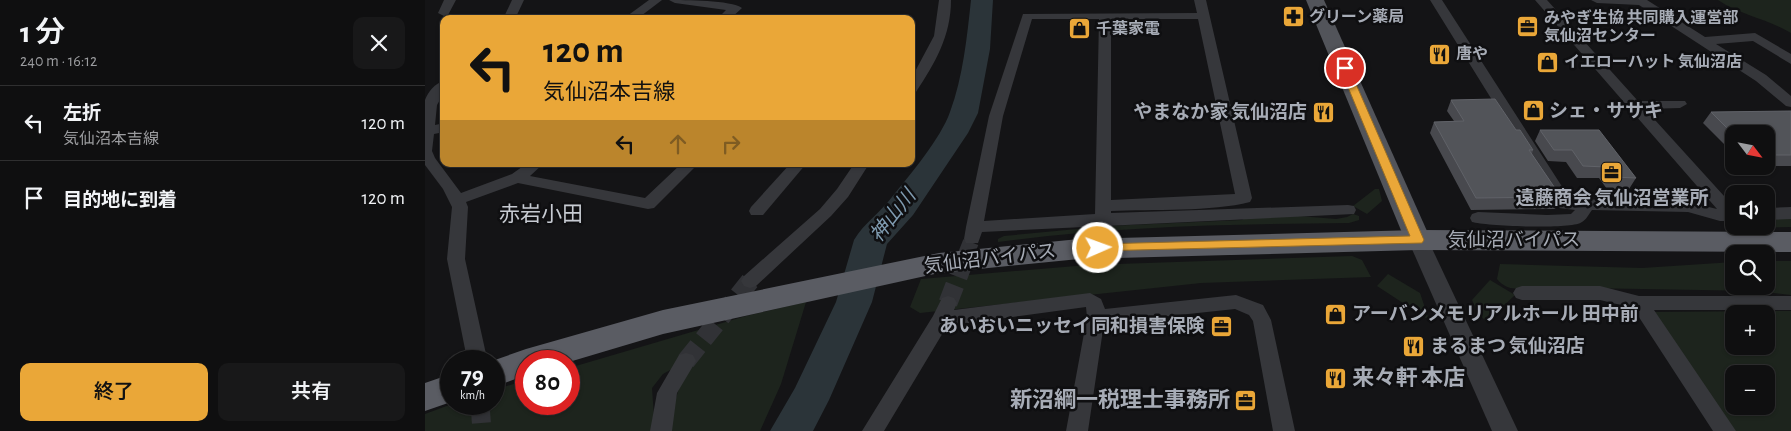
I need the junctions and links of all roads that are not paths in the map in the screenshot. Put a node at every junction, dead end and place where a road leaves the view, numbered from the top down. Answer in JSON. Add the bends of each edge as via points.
{"nodes":[{"id":1,"x":450,"y":0,"type":"edge"},
{"id":2,"x":517,"y":0,"type":"edge"},
{"id":3,"x":656,"y":0,"type":"edge"},
{"id":4,"x":675,"y":0,"type":"edge"},
{"id":5,"x":945,"y":0,"type":"edge"},
{"id":6,"x":1200,"y":0,"type":"edge"},
{"id":7,"x":1315,"y":0,"type":"edge"},
{"id":8,"x":1436,"y":0,"type":"edge"},
{"id":9,"x":1541,"y":0,"type":"edge"},
{"id":10,"x":1597,"y":0,"type":"edge"},
{"id":11,"x":1641,"y":1,"type":"edge"},
{"id":12,"x":444,"y":13,"type":"dead end"},
{"id":13,"x":511,"y":15,"type":"edge"},
{"id":14,"x":635,"y":15,"type":"edge"},
{"id":15,"x":728,"y":15,"type":"edge"},
{"id":16,"x":1105,"y":16,"type":"junction"},
{"id":17,"x":1203,"y":16,"type":"junction"},
{"id":18,"x":1700,"y":41,"type":"junction"},
{"id":19,"x":1791,"y":60,"type":"edge"},
{"id":20,"x":915,"y":83,"type":"edge"},
{"id":21,"x":440,"y":89,"type":"edge"},
{"id":22,"x":1791,"y":103,"type":"edge"},
{"id":23,"x":1680,"y":104,"type":"dead end"},
{"id":24,"x":1634,"y":105,"type":"junction"},
{"id":25,"x":440,"y":128,"type":"edge"},
{"id":26,"x":427,"y":132,"type":"junction"},
{"id":27,"x":531,"y":167,"type":"edge"},
{"id":28,"x":687,"y":167,"type":"edge"},
{"id":29,"x":795,"y":167,"type":"edge"},
{"id":30,"x":859,"y":167,"type":"edge"},
{"id":31,"x":517,"y":178,"type":"junction"},
{"id":32,"x":456,"y":200,"type":"junction"},
{"id":33,"x":1588,"y":204,"type":"junction"},
{"id":34,"x":1725,"y":206,"type":"edge"},
{"id":35,"x":1348,"y":210,"type":"dead end"},
{"id":36,"x":757,"y":211,"type":"dead end"},
{"id":37,"x":1103,"y":213,"type":"junction"},
{"id":38,"x":1791,"y":213,"type":"edge"},
{"id":39,"x":1775,"y":214,"type":"edge"},
{"id":40,"x":1725,"y":215,"type":"edge"},
{"id":41,"x":1478,"y":218,"type":"dead end"},
{"id":42,"x":1418,"y":240,"type":"junction"},
{"id":43,"x":1791,"y":242,"type":"edge"},
{"id":44,"x":750,"y":281,"type":"tunnel mouth"},
{"id":45,"x":1522,"y":293,"type":"dead end"},
{"id":46,"x":1639,"y":303,"type":"junction"},
{"id":47,"x":1791,"y":303,"type":"edge"},
{"id":48,"x":1096,"y":317,"type":"junction"},
{"id":49,"x":481,"y":350,"type":"edge"},
{"id":50,"x":568,"y":350,"type":"edge"},
{"id":51,"x":686,"y":361,"type":"tunnel mouth"},
{"id":52,"x":440,"y":392,"type":"edge"},
{"id":53,"x":425,"y":398,"type":"edge"},
{"id":54,"x":661,"y":431,"type":"edge"},
{"id":55,"x":873,"y":431,"type":"edge"},
{"id":56,"x":1077,"y":431,"type":"edge"},
{"id":57,"x":1284,"y":431,"type":"edge"},
{"id":58,"x":1505,"y":431,"type":"edge"},
{"id":59,"x":1725,"y":431,"type":"edge"}],
"edges":[{"from":1,"to":12,"type":"street"},
{"from":2,"to":13,"type":"street"},
{"from":3,"to":14,"type":"street"},
{"from":4,"to":15,"type":"street","via":[[736,8]]},
{"from":5,"to":20,"type":"street","via":[[943,30],[931,59]]},
{"from":6,"to":17,"type":"street"},
{"from":7,"to":42,"type":"main road"},
{"from":8,"to":33,"type":"street","via":[[1565,204]]},
{"from":9,"to":24,"type":"street"},
{"from":10,"to":11,"type":"street"},
{"from":11,"to":18,"type":"street"},
{"from":16,"to":17,"type":"street"},
{"from":16,"to":37,"type":"street"},
{"from":16,"to":37,"type":"street","via":[[1027,16],[996,116],[973,233]]},
{"from":17,"to":37,"type":"street","via":[[1244,198]]},
{"from":18,"to":19,"type":"street","via":[[1755,37]]},
{"from":18,"to":22,"type":"street","via":[[1761,78]]},
{"from":21,"to":26,"type":"street","via":[[434,95]]},
{"from":23,"to":24,"type":"street"},
{"from":24,"to":34,"type":"street"},
{"from":25,"to":26,"type":"street"},
{"from":26,"to":32,"type":"street","via":[[427,159],[450,187]]},
{"from":27,"to":31,"type":"street"},
{"from":28,"to":31,"type":"street","via":[[647,204]]},
{"from":29,"to":36,"type":"street"},
{"from":30,"to":44,"type":"street","via":[[837,201],[773,256]]},
{"from":31,"to":32,"type":"street"},
{"from":32,"to":49,"type":"street","via":[[460,207],[456,259]]},
{"from":33,"to":40,"type":"street","via":[[1688,207]]},
{"from":33,"to":41,"type":"street","via":[[1576,219]]},
{"from":35,"to":37,"type":"street"},
{"from":38,"to":39,"type":"street"},
{"from":42,"to":43,"type":"highway","name":"気仙沼バイパス"},
{"from":42,"to":50,"type":"highway","name":"気仙沼バイパス","via":[[1079,249],[939,263],[663,322]]},
{"from":42,"to":58,"type":"street"},
{"from":45,"to":46,"type":"street","via":[[1600,293]]},
{"from":46,"to":47,"type":"street"},
{"from":46,"to":59,"type":"street"},
{"from":48,"to":55,"type":"street","via":[[1095,304],[1089,300],[944,311]]},
{"from":48,"to":56,"type":"street"},
{"from":48,"to":57,"type":"street","via":[[1236,302],[1256,310],[1262,320]]},
{"from":51,"to":54,"type":"street","via":[[665,394]]},
{"from":52,"to":53,"type":"highway"}]}
